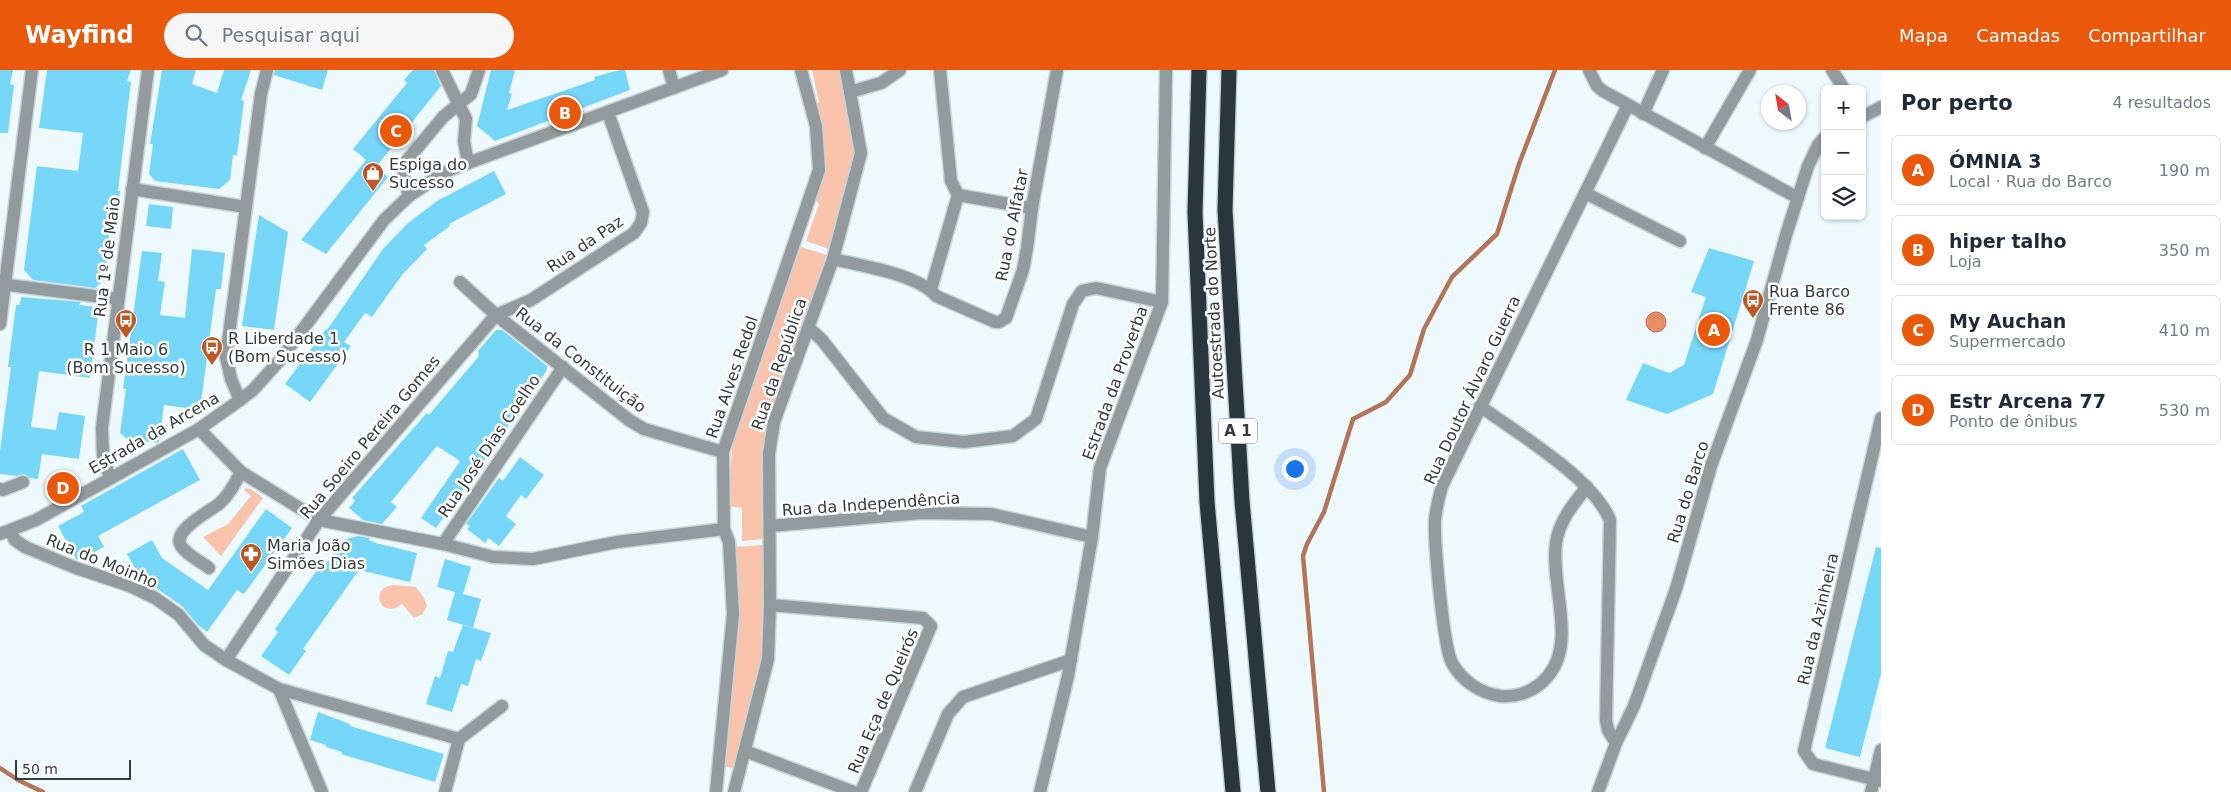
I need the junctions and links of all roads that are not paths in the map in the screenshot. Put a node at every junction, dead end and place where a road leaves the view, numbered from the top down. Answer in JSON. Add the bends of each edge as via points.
{"nodes":[{"id":1,"x":32,"y":70,"type":"edge"},
{"id":2,"x":148,"y":70,"type":"edge"},
{"id":3,"x":267,"y":70,"type":"edge"},
{"id":4,"x":442,"y":70,"type":"edge"},
{"id":5,"x":479,"y":70,"type":"edge"},
{"id":6,"x":668,"y":70,"type":"edge"},
{"id":7,"x":722,"y":70,"type":"edge"},
{"id":8,"x":801,"y":70,"type":"edge"},
{"id":9,"x":846,"y":70,"type":"edge"},
{"id":10,"x":900,"y":70,"type":"edge"},
{"id":11,"x":940,"y":70,"type":"edge"},
{"id":12,"x":1057,"y":70,"type":"edge"},
{"id":13,"x":1166,"y":70,"type":"edge"},
{"id":14,"x":1199,"y":70,"type":"edge"},
{"id":15,"x":1229,"y":70,"type":"edge"},
{"id":16,"x":1589,"y":70,"type":"edge"},
{"id":17,"x":1663,"y":70,"type":"edge"},
{"id":18,"x":1750,"y":70,"type":"edge"},
{"id":19,"x":1832,"y":70,"type":"edge"},
{"id":20,"x":1841,"y":85,"type":"edge"},
{"id":21,"x":674,"y":88,"type":"junction"},
{"id":22,"x":850,"y":92,"type":"junction"},
{"id":23,"x":459,"y":105,"type":"junction"},
{"id":24,"x":1628,"y":105,"type":"junction"},
{"id":25,"x":1881,"y":107,"type":"edge"},
{"id":26,"x":608,"y":113,"type":"junction"},
{"id":27,"x":1643,"y":114,"type":"junction"},
{"id":28,"x":1866,"y":115,"type":"edge"},
{"id":29,"x":1821,"y":142,"type":"edge"},
{"id":30,"x":1705,"y":148,"type":"junction"},
{"id":31,"x":468,"y":163,"type":"junction"},
{"id":32,"x":132,"y":189,"type":"junction"},
{"id":33,"x":1585,"y":193,"type":"junction"},
{"id":34,"x":958,"y":195,"type":"junction"},
{"id":35,"x":409,"y":196,"type":"junction"},
{"id":36,"x":1798,"y":198,"type":"junction"},
{"id":37,"x":246,"y":207,"type":"junction"},
{"id":38,"x":1032,"y":208,"type":"junction"},
{"id":39,"x":1680,"y":242,"type":"dead end"},
{"id":40,"x":833,"y":259,"type":"junction"},
{"id":41,"x":460,"y":282,"type":"dead end"},
{"id":42,"x":3,"y":285,"type":"edge"},
{"id":43,"x":931,"y":289,"type":"junction"},
{"id":44,"x":118,"y":299,"type":"junction"},
{"id":45,"x":1162,"y":302,"type":"junction"},
{"id":46,"x":496,"y":315,"type":"junction"},
{"id":47,"x":0,"y":324,"type":"edge"},
{"id":48,"x":809,"y":328,"type":"junction"},
{"id":49,"x":563,"y":366,"type":"junction"},
{"id":50,"x":240,"y":400,"type":"junction"},
{"id":51,"x":1480,"y":406,"type":"junction"},
{"id":52,"x":1881,"y":418,"type":"edge"},
{"id":53,"x":199,"y":429,"type":"junction"},
{"id":54,"x":723,"y":452,"type":"junction"},
{"id":55,"x":241,"y":472,"type":"junction"},
{"id":56,"x":110,"y":478,"type":"junction"},
{"id":57,"x":23,"y":482,"type":"dead end"},
{"id":58,"x":1587,"y":487,"type":"junction"},
{"id":59,"x":0,"y":489,"type":"edge"},
{"id":60,"x":319,"y":520,"type":"junction"},
{"id":61,"x":770,"y":526,"type":"junction"},
{"id":62,"x":724,"y":528,"type":"junction"},
{"id":63,"x":5,"y":532,"type":"edge"},
{"id":64,"x":1092,"y":538,"type":"junction"},
{"id":65,"x":443,"y":544,"type":"junction"},
{"id":66,"x":209,"y":568,"type":"dead end"},
{"id":67,"x":770,"y":605,"type":"junction"},
{"id":68,"x":226,"y":660,"type":"junction"},
{"id":69,"x":1071,"y":660,"type":"junction"},
{"id":70,"x":279,"y":689,"type":"junction"},
{"id":71,"x":502,"y":706,"type":"dead end"},
{"id":72,"x":459,"y":739,"type":"junction"},
{"id":73,"x":1616,"y":743,"type":"junction"},
{"id":74,"x":1881,"y":750,"type":"edge"},
{"id":75,"x":745,"y":751,"type":"junction"},
{"id":76,"x":1878,"y":780,"type":"edge"},
{"id":77,"x":322,"y":792,"type":"edge"},
{"id":78,"x":445,"y":792,"type":"edge"},
{"id":79,"x":716,"y":792,"type":"edge"},
{"id":80,"x":734,"y":792,"type":"edge"},
{"id":81,"x":854,"y":792,"type":"edge"},
{"id":82,"x":861,"y":792,"type":"edge"},
{"id":83,"x":915,"y":792,"type":"edge"},
{"id":84,"x":1040,"y":792,"type":"edge"},
{"id":85,"x":1233,"y":792,"type":"edge"},
{"id":86,"x":1268,"y":792,"type":"edge"},
{"id":87,"x":1598,"y":792,"type":"edge"},
{"id":88,"x":1872,"y":792,"type":"edge"}],
"edges":[{"from":1,"to":42,"type":"street"},
{"from":2,"to":32,"type":"street","name":"Rua 1º de Maio"},
{"from":3,"to":37,"type":"street"},
{"from":4,"to":23,"type":"street"},
{"from":5,"to":23,"type":"street","via":[[470,94]]},
{"from":6,"to":21,"type":"street"},
{"from":7,"to":21,"type":"street","name":"Estrada da Arcena"},
{"from":8,"to":54,"type":"street","name":"Rua Alves Redol","via":[[816,126],[820,170]]},
{"from":9,"to":22,"type":"street","name":"Rua da República"},
{"from":10,"to":22,"type":"street","via":[[881,84]]},
{"from":11,"to":34,"type":"street","via":[[951,181]]},
{"from":12,"to":38,"type":"street","name":"Rua do Alfatar"},
{"from":13,"to":45,"type":"street","name":"Estrada da Proverba"},
{"from":14,"to":85,"type":"highway","name":"Autoestrada do Norte","number":"A 1","via":[[1196,212],[1207,502]]},
{"from":15,"to":86,"type":"highway","name":"Autoestrada do Norte","number":"A 1","via":[[1226,220],[1242,500]]},
{"from":16,"to":24,"type":"street","via":[[1597,86]]},
{"from":17,"to":27,"type":"street"},
{"from":18,"to":30,"type":"street"},
{"from":19,"to":20,"type":"street"},
{"from":21,"to":26,"type":"street","name":"Estrada da Arcena"},
{"from":22,"to":40,"type":"street","name":"Rua da República","via":[[861,152]]},
{"from":23,"to":31,"type":"street","via":[[466,119],[464,141]]},
{"from":23,"to":35,"type":"street","via":[[443,117],[404,164],[403,174]]},
{"from":24,"to":27,"type":"street"},
{"from":24,"to":33,"type":"street","name":"Rua Doutor Álvaro Guerra"},
{"from":25,"to":28,"type":"street"},
{"from":26,"to":31,"type":"street","name":"Estrada da Arcena"},
{"from":26,"to":46,"type":"street","name":"Rua da Paz","via":[[643,212],[641,223],[634,233],[531,300]]},
{"from":27,"to":30,"type":"street"},
{"from":29,"to":36,"type":"street","name":"Rua do Barco","via":[[1808,166]]},
{"from":30,"to":36,"type":"street"},
{"from":31,"to":35,"type":"street","name":"Estrada da Arcena","via":[[450,170]]},
{"from":32,"to":37,"type":"street"},
{"from":32,"to":44,"type":"street","name":"Rua 1º de Maio"},
{"from":33,"to":39,"type":"street"},
{"from":33,"to":51,"type":"street","name":"Rua Doutor Álvaro Guerra"},
{"from":34,"to":38,"type":"street"},
{"from":34,"to":43,"type":"street"},
{"from":35,"to":50,"type":"street","name":"Estrada da Arcena","via":[[384,220],[280,360]]},
{"from":36,"to":73,"type":"street","name":"Rua do Barco","via":[[1757,340],[1711,466],[1676,589],[1634,706]]},
{"from":37,"to":50,"type":"street","via":[[226,357]]},
{"from":38,"to":43,"type":"street","name":"Rua do Alfatar","via":[[1023,270],[1006,318],[995,322],[936,296]]},
{"from":40,"to":43,"type":"street","name":"Rua do Alfatar","via":[[914,280]]},
{"from":40,"to":48,"type":"street","name":"Rua da República"},
{"from":41,"to":46,"type":"street","name":"Rua da Constituição"},
{"from":42,"to":44,"type":"street"},
{"from":42,"to":47,"type":"street"},
{"from":44,"to":56,"type":"street","name":"Rua 1º de Maio","via":[[102,428],[103,456]]},
{"from":45,"to":48,"type":"street","via":[[1096,288],[1082,291],[1073,304],[1036,419],[1012,436],[964,442],[916,437],[883,418]]},
{"from":45,"to":64,"type":"street","name":"Estrada da Proverba","via":[[1100,468]]},
{"from":46,"to":49,"type":"street","name":"Rua da Constituição"},
{"from":46,"to":60,"type":"street","name":"Rua Soeiro Pereira Gomes"},
{"from":48,"to":61,"type":"street","name":"Rua da República","via":[[770,439]]},
{"from":49,"to":54,"type":"street","name":"Rua da Constituição","via":[[644,429]]},
{"from":49,"to":65,"type":"street","name":"Rua José Dias Coelho"},
{"from":50,"to":53,"type":"street","name":"Estrada da Arcena"},
{"from":51,"to":58,"type":"street"},
{"from":51,"to":58,"type":"street","name":"Rua Doutor Álvaro Guerra","via":[[1442,486],[1435,521],[1448,653],[1460,674],[1481,691],[1504,696],[1527,692],[1548,676],[1555,665],[1562,636],[1556,582],[1556,543],[1573,504]]},
{"from":52,"to":76,"type":"street","name":"Rua da Azinheira","via":[[1804,751],[1813,764]]},
{"from":53,"to":55,"type":"street"},
{"from":53,"to":56,"type":"street","name":"Estrada da Arcena"},
{"from":54,"to":62,"type":"street","name":"Rua Alves Redol"},
{"from":55,"to":60,"type":"street"},
{"from":55,"to":66,"type":"street","via":[[219,504],[182,533],[182,547]]},
{"from":56,"to":63,"type":"street","name":"Estrada da Arcena","via":[[36,520]]},
{"from":57,"to":59,"type":"street"},
{"from":58,"to":73,"type":"street","via":[[1610,520],[1606,720]]},
{"from":60,"to":65,"type":"street"},
{"from":60,"to":68,"type":"street","name":"Rua Soeiro Pereira Gomes"},
{"from":61,"to":64,"type":"street","name":"Rua da Independência","via":[[922,513],[991,514]]},
{"from":61,"to":67,"type":"street","name":"Rua da República"},
{"from":62,"to":65,"type":"street","via":[[616,542],[533,558],[493,557]]},
{"from":62,"to":79,"type":"street","name":"Rua Alves Redol","via":[[730,544],[733,614]]},
{"from":63,"to":68,"type":"street","name":"Rua do Moinho","via":[[25,548],[155,598],[178,615],[204,645]]},
{"from":64,"to":69,"type":"street","name":"Estrada da Proverba"},
{"from":67,"to":75,"type":"street","name":"Rua da República","via":[[768,659]]},
{"from":67,"to":82,"type":"street","name":"Rua Eça de Queirós","via":[[923,618],[929,622],[931,629]]},
{"from":68,"to":70,"type":"street","name":"Rua do Moinho"},
{"from":69,"to":83,"type":"street","via":[[963,697],[948,714]]},
{"from":69,"to":84,"type":"street","name":"Estrada da Proverba"},
{"from":70,"to":72,"type":"street","name":"Rua do Moinho"},
{"from":70,"to":77,"type":"street"},
{"from":71,"to":72,"type":"street"},
{"from":72,"to":78,"type":"street"},
{"from":73,"to":87,"type":"street","name":"Rua do Barco"},
{"from":74,"to":76,"type":"street"},
{"from":75,"to":80,"type":"street","name":"Rua da República"},
{"from":75,"to":81,"type":"street"},
{"from":76,"to":88,"type":"street"}]}
